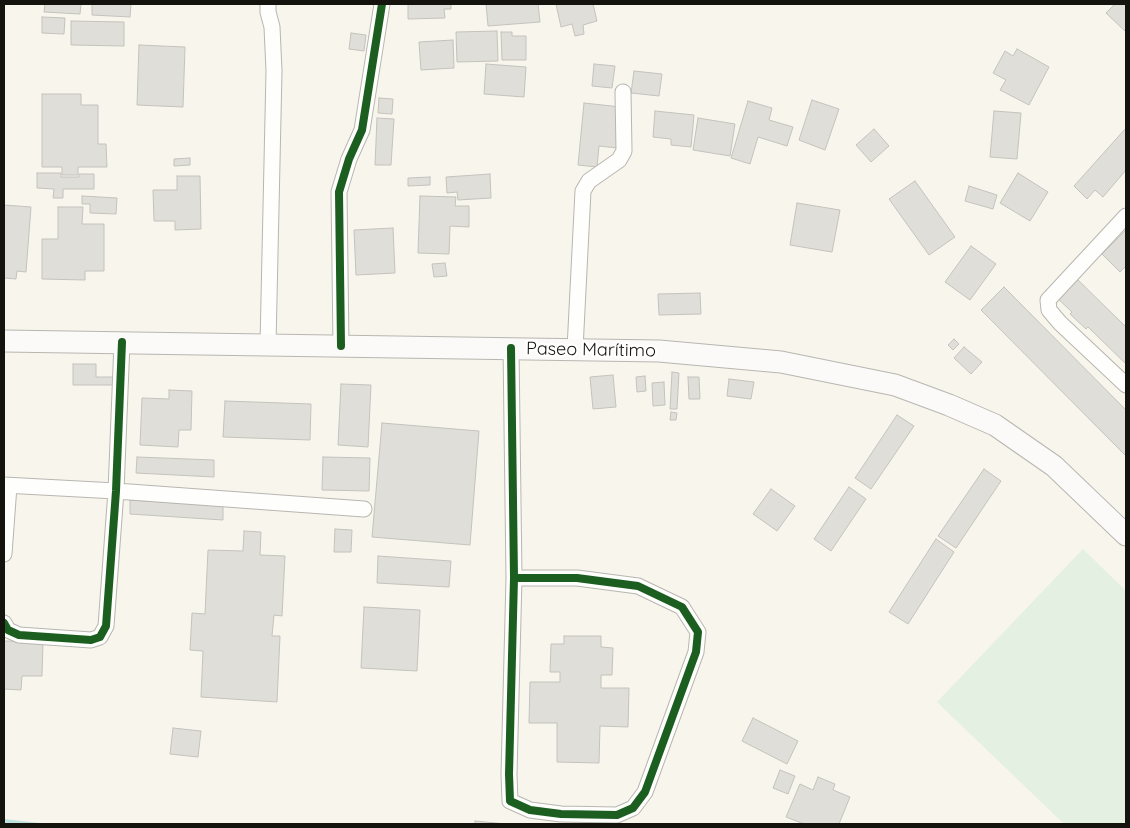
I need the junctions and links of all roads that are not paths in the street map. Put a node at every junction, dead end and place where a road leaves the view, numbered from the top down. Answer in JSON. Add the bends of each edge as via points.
{"nodes":[{"id":1,"x":268,"y":4,"type":"edge"},
{"id":2,"x":382,"y":4,"type":"edge"},
{"id":3,"x":623,"y":92,"type":"dead end"},
{"id":4,"x":1126,"y":216,"type":"edge"},
{"id":5,"x":4,"y":341,"type":"edge"},
{"id":6,"x":122,"y":342,"type":"junction"},
{"id":7,"x":268,"y":345,"type":"junction"},
{"id":8,"x":341,"y":346,"type":"junction"},
{"id":9,"x":511,"y":348,"type":"junction"},
{"id":10,"x":575,"y":349,"type":"junction"},
{"id":11,"x":1126,"y":385,"type":"edge"},
{"id":12,"x":6,"y":486,"type":"edge"},
{"id":13,"x":116,"y":491,"type":"junction"},
{"id":14,"x":364,"y":510,"type":"dead end"},
{"id":15,"x":1126,"y":535,"type":"edge"},
{"id":16,"x":4,"y":554,"type":"edge"},
{"id":17,"x":514,"y":578,"type":"junction"},
{"id":18,"x":4,"y":623,"type":"edge"}],
"edges":[{"from":1,"to":7,"type":"street","via":[[274,72]]},
{"from":2,"to":8,"type":"street","via":[[362,130],[339,192]]},
{"from":3,"to":10,"type":"street","via":[[624,151],[619,160],[589,181],[583,191]]},
{"from":4,"to":11,"type":"street","via":[[1048,300],[1049,310],[1060,323]]},
{"from":5,"to":6,"type":"main road","name":"Paseo Marítimo"},
{"from":6,"to":7,"type":"main road","name":"Paseo Marítimo"},
{"from":6,"to":13,"type":"street"},
{"from":7,"to":8,"type":"main road","name":"Paseo Marítimo"},
{"from":8,"to":9,"type":"main road","name":"Paseo Marítimo"},
{"from":9,"to":10,"type":"main road","name":"Paseo Marítimo"},
{"from":9,"to":17,"type":"street"},
{"from":10,"to":15,"type":"main road","name":"Paseo Marítimo","via":[[659,351],[781,362],[895,385],[995,425],[1054,466]]},
{"from":12,"to":13,"type":"street"},
{"from":12,"to":16,"type":"street"},
{"from":13,"to":14,"type":"street"},
{"from":13,"to":18,"type":"street","via":[[106,626],[100,637],[91,640],[18,635],[8,630]]},
{"from":17,"to":17,"type":"street","via":[[577,578],[638,586],[682,608],[698,632],[696,652],[645,792],[633,808],[617,815],[561,814],[530,810],[510,801]]}]}
